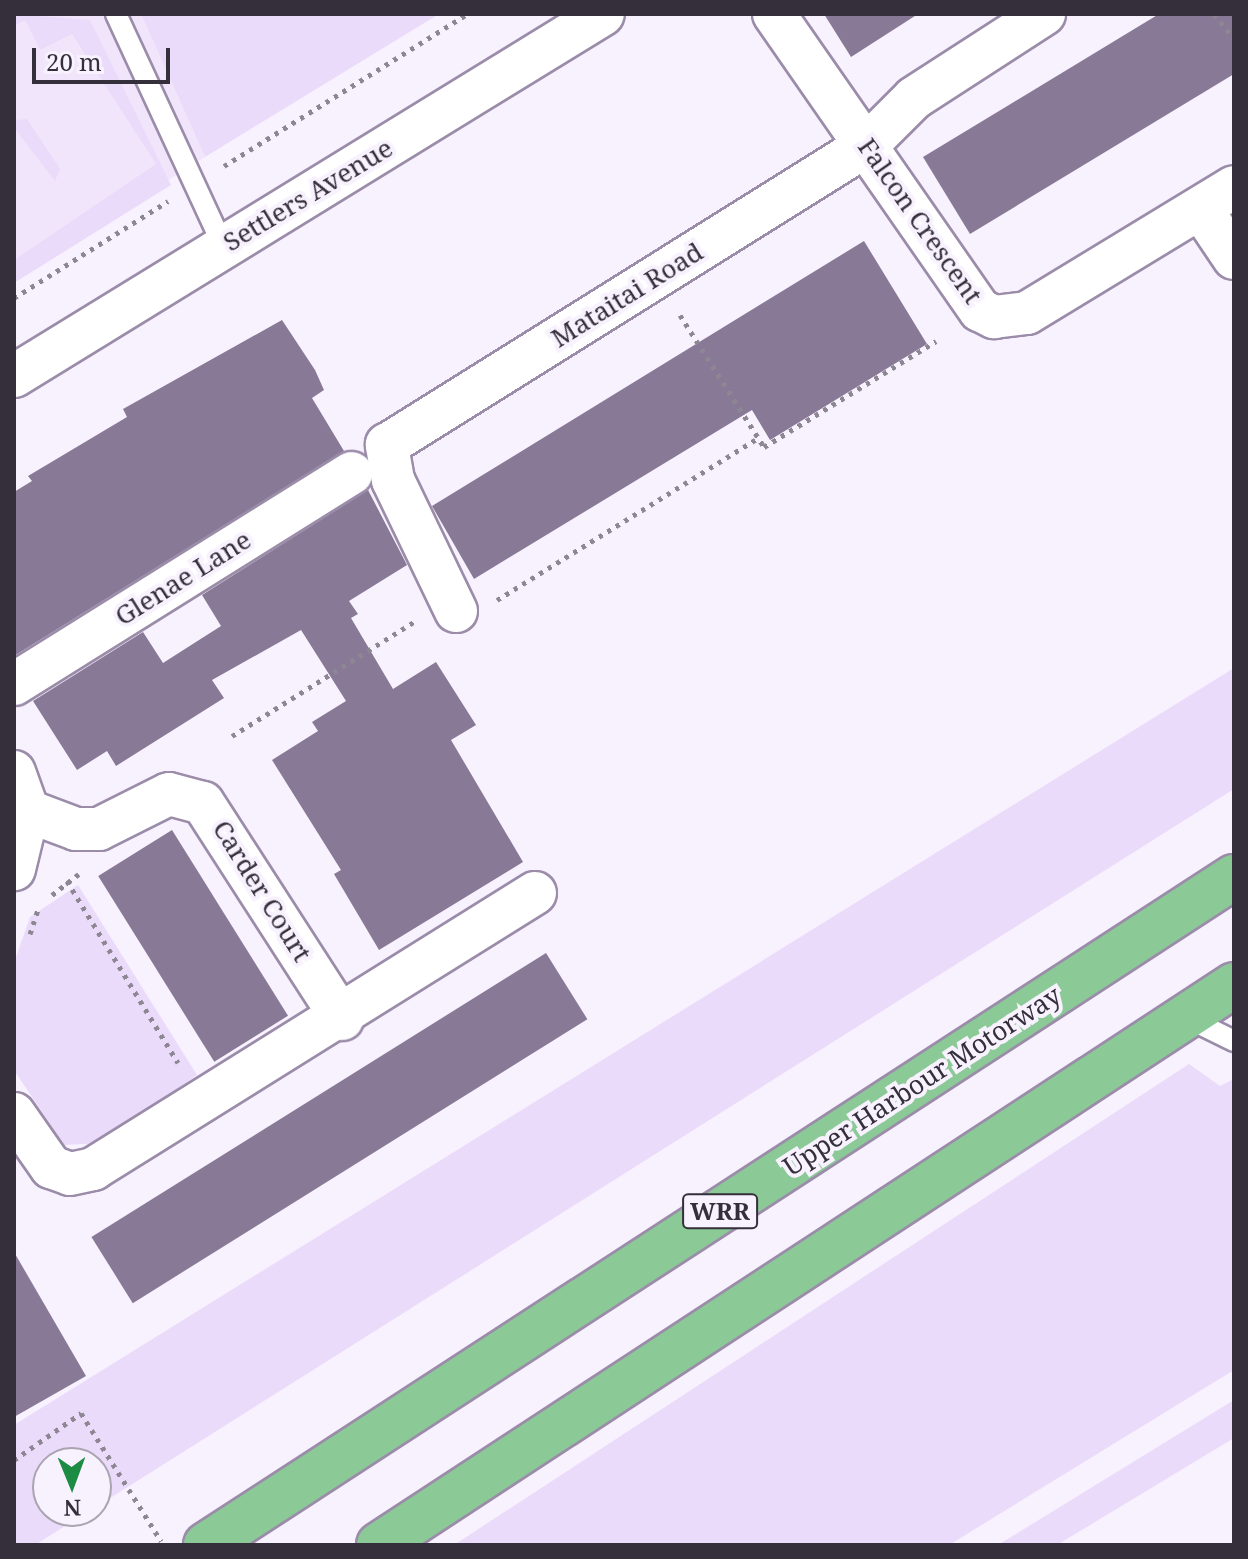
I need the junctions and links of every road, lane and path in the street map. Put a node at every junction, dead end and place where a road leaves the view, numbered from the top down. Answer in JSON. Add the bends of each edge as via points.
{"nodes":[{"id":1,"x":116,"y":14,"type":"edge"},
{"id":2,"x":467,"y":14,"type":"edge"},
{"id":3,"x":603,"y":14,"type":"edge"},
{"id":4,"x":774,"y":14,"type":"edge"},
{"id":5,"x":1044,"y":14,"type":"edge"},
{"id":6,"x":1214,"y":14,"type":"edge"},
{"id":7,"x":1234,"y":39,"type":"edge"},
{"id":8,"x":867,"y":145,"type":"junction"},
{"id":9,"x":195,"y":183,"type":"junction"},
{"id":10,"x":1217,"y":198,"type":"edge"},
{"id":11,"x":223,"y":246,"type":"junction"},
{"id":12,"x":1234,"y":258,"type":"edge"},
{"id":13,"x":14,"y":298,"type":"edge"},
{"id":14,"x":670,"y":300,"type":"dead end"},
{"id":15,"x":936,"y":341,"type":"dead end"},
{"id":16,"x":14,"y":376,"type":"edge"},
{"id":17,"x":758,"y":438,"type":"junction"},
{"id":18,"x":352,"y":473,"type":"dead end"},
{"id":19,"x":454,"y":612,"type":"junction"},
{"id":20,"x":14,"y":684,"type":"edge"},
{"id":21,"x":232,"y":736,"type":"dead end"},
{"id":22,"x":14,"y":772,"type":"edge"},
{"id":23,"x":28,"y":811,"type":"junction"},
{"id":24,"x":92,"y":866,"type":"dead end"},
{"id":25,"x":14,"y":869,"type":"edge"},
{"id":26,"x":1234,"y":877,"type":"edge"},
{"id":27,"x":67,"y":881,"type":"junction"},
{"id":28,"x":535,"y":893,"type":"dead end"},
{"id":29,"x":30,"y":934,"type":"dead end"},
{"id":30,"x":1234,"y":985,"type":"edge"},
{"id":31,"x":1185,"y":1017,"type":"junction"},
{"id":32,"x":342,"y":1019,"type":"junction"},
{"id":33,"x":1234,"y":1041,"type":"edge"},
{"id":34,"x":185,"y":1075,"type":"dead end"},
{"id":35,"x":14,"y":1114,"type":"edge"},
{"id":36,"x":14,"y":1460,"type":"edge"},
{"id":37,"x":164,"y":1545,"type":"edge"},
{"id":38,"x":206,"y":1545,"type":"edge"},
{"id":39,"x":379,"y":1545,"type":"edge"}],
"edges":[{"from":1,"to":9,"type":"lane"},
{"from":2,"to":9,"type":"path"},
{"from":3,"to":11,"type":"street","name":"Settlers Avenue"},
{"from":4,"to":8,"type":"street","name":"Falcon Crescent"},
{"from":5,"to":8,"type":"street","name":"Mataitai Road","via":[[914,98]]},
{"from":6,"to":7,"type":"path"},
{"from":8,"to":10,"type":"street","name":"Falcon Crescent","via":[[980,310],[994,317],[1027,313]]},
{"from":8,"to":19,"type":"street","name":"Mataitai Road","via":[[387,445],[393,480]]},
{"from":9,"to":11,"type":"lane"},
{"from":9,"to":13,"type":"path"},
{"from":10,"to":12,"type":"street"},
{"from":11,"to":16,"type":"street","name":"Settlers Avenue"},
{"from":14,"to":17,"type":"path"},
{"from":15,"to":17,"type":"path","via":[[764,447]]},
{"from":17,"to":19,"type":"path"},
{"from":18,"to":20,"type":"street","name":"Glenae Lane"},
{"from":19,"to":21,"type":"path"},
{"from":22,"to":23,"type":"street"},
{"from":23,"to":25,"type":"street"},
{"from":23,"to":32,"type":"street","name":"Carder Court","via":[[99,829],[169,794],[203,803]]},
{"from":24,"to":27,"type":"path"},
{"from":26,"to":38,"type":"highway","name":"Upper Harbour Motorway","number":"WRR"},
{"from":27,"to":29,"type":"path","via":[[39,907]]},
{"from":27,"to":34,"type":"path"},
{"from":28,"to":32,"type":"street"},
{"from":30,"to":31,"type":"highway"},
{"from":31,"to":33,"type":"lane"},
{"from":31,"to":39,"type":"highway"},
{"from":32,"to":35,"type":"street","via":[[93,1169],[70,1174],[51,1167]]},
{"from":36,"to":37,"type":"path","via":[[81,1413]]}]}
